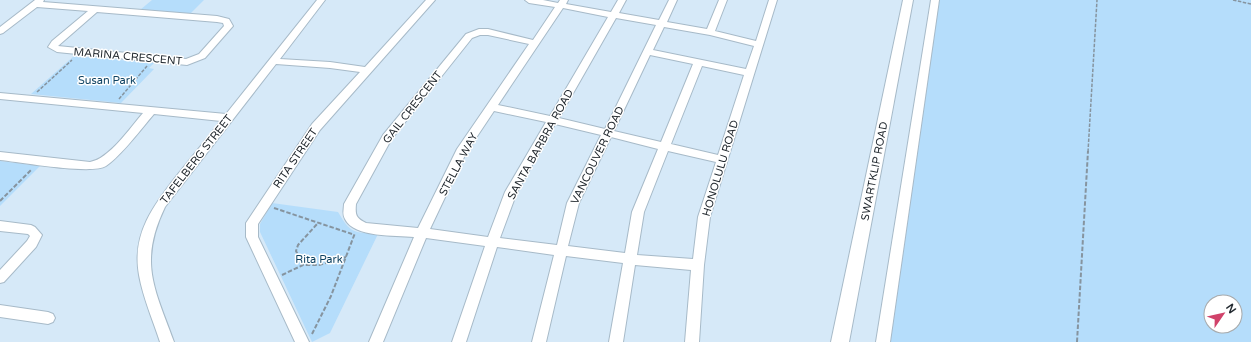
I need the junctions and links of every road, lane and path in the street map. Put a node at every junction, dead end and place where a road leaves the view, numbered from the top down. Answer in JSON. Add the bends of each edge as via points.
{"nodes":[{"id":1,"x":321,"y":0,"type":"edge"},
{"id":2,"x":431,"y":0,"type":"edge"},
{"id":3,"x":529,"y":0,"type":"edge"},
{"id":4,"x":622,"y":0,"type":"edge"},
{"id":5,"x":673,"y":0,"type":"edge"},
{"id":6,"x":723,"y":0,"type":"edge"},
{"id":7,"x":773,"y":0,"type":"edge"},
{"id":8,"x":908,"y":0,"type":"edge"},
{"id":9,"x":935,"y":0,"type":"edge"},
{"id":10,"x":1097,"y":0,"type":"edge"},
{"id":11,"x":1233,"y":0,"type":"edge"},
{"id":12,"x":38,"y":2,"type":"edge"},
{"id":13,"x":562,"y":3,"type":"edge"},
{"id":14,"x":1251,"y":4,"type":"edge"},
{"id":15,"x":95,"y":9,"type":"junction"},
{"id":16,"x":613,"y":15,"type":"junction"},
{"id":17,"x":661,"y":24,"type":"junction"},
{"id":18,"x":0,"y":31,"type":"edge"},
{"id":19,"x":710,"y":32,"type":"junction"},
{"id":20,"x":535,"y":43,"type":"junction"},
{"id":21,"x":758,"y":44,"type":"junction"},
{"id":22,"x":80,"y":52,"type":"junction"},
{"id":23,"x":648,"y":52,"type":"junction"},
{"id":24,"x":153,"y":59,"type":"junction"},
{"id":25,"x":273,"y":61,"type":"junction"},
{"id":26,"x":699,"y":62,"type":"junction"},
{"id":27,"x":366,"y":70,"type":"junction"},
{"id":28,"x":749,"y":72,"type":"junction"},
{"id":29,"x":33,"y":95,"type":"dead end"},
{"id":30,"x":0,"y":96,"type":"edge"},
{"id":31,"x":115,"y":104,"type":"dead end"},
{"id":32,"x":491,"y":107,"type":"junction"},
{"id":33,"x":151,"y":111,"type":"junction"},
{"id":34,"x":228,"y":118,"type":"junction"},
{"id":35,"x":553,"y":120,"type":"junction"},
{"id":36,"x":608,"y":133,"type":"junction"},
{"id":37,"x":664,"y":146,"type":"junction"},
{"id":38,"x":0,"y":156,"type":"edge"},
{"id":39,"x":40,"y":160,"type":"junction"},
{"id":40,"x":723,"y":160,"type":"junction"},
{"id":41,"x":0,"y":201,"type":"edge"},
{"id":42,"x":268,"y":206,"type":"dead end"},
{"id":43,"x":318,"y":223,"type":"junction"},
{"id":44,"x":0,"y":226,"type":"edge"},
{"id":45,"x":357,"y":230,"type":"dead end"},
{"id":46,"x":422,"y":233,"type":"junction"},
{"id":47,"x":355,"y":235,"type":"junction"},
{"id":48,"x":492,"y":242,"type":"junction"},
{"id":49,"x":562,"y":251,"type":"junction"},
{"id":50,"x":346,"y":257,"type":"junction"},
{"id":51,"x":629,"y":259,"type":"junction"},
{"id":52,"x":303,"y":265,"type":"junction"},
{"id":53,"x":698,"y":265,"type":"junction"},
{"id":54,"x":279,"y":277,"type":"dead end"},
{"id":55,"x":0,"y":278,"type":"edge"},
{"id":56,"x":0,"y":311,"type":"edge"},
{"id":57,"x":48,"y":318,"type":"dead end"},
{"id":58,"x":306,"y":339,"type":"edge"},
{"id":59,"x":167,"y":342,"type":"edge"},
{"id":60,"x":376,"y":342,"type":"edge"},
{"id":61,"x":459,"y":342,"type":"edge"},
{"id":62,"x":539,"y":342,"type":"edge"},
{"id":63,"x":616,"y":342,"type":"edge"},
{"id":64,"x":692,"y":342,"type":"edge"},
{"id":65,"x":840,"y":342,"type":"edge"},
{"id":66,"x":883,"y":342,"type":"edge"},
{"id":67,"x":1076,"y":342,"type":"edge"}],
"edges":[{"from":1,"to":25,"type":"street","name":"TAFELBERG STREET"},
{"from":2,"to":27,"type":"street","name":"RITA STREET"},
{"from":3,"to":13,"type":"street"},
{"from":4,"to":16,"type":"street","name":"SANTA BARBRA ROAD"},
{"from":5,"to":17,"type":"street","name":"VANCOUVER ROAD"},
{"from":6,"to":19,"type":"street"},
{"from":7,"to":21,"type":"street","name":"HONOLULU ROAD"},
{"from":8,"to":65,"type":"main road","name":"SWARTKLIP ROAD"},
{"from":9,"to":66,"type":"street"},
{"from":10,"to":67,"type":"path"},
{"from":11,"to":14,"type":"path"},
{"from":12,"to":15,"type":"street","name":"MARINA CRESCENT"},
{"from":12,"to":18,"type":"street"},
{"from":13,"to":16,"type":"street"},
{"from":13,"to":20,"type":"street","name":"STELLA WAY"},
{"from":15,"to":22,"type":"street","name":"MARINA CRESCENT","via":[[52,47]]},
{"from":15,"to":24,"type":"street","name":"MARINA CRESCENT","via":[[217,19],[226,21],[229,26],[202,56],[194,60],[187,62]]},
{"from":16,"to":17,"type":"street"},
{"from":16,"to":35,"type":"street","name":"SANTA BARBRA ROAD"},
{"from":17,"to":19,"type":"street"},
{"from":17,"to":23,"type":"street","name":"VANCOUVER ROAD"},
{"from":19,"to":21,"type":"street"},
{"from":20,"to":32,"type":"street","name":"STELLA WAY"},
{"from":20,"to":46,"type":"street","name":"GAIL CRESCENT","via":[[488,32],[469,36],[387,138],[350,204],[350,218],[364,228]]},
{"from":21,"to":28,"type":"street","name":"HONOLULU ROAD"},
{"from":22,"to":24,"type":"street","name":"MARINA CRESCENT"},
{"from":22,"to":29,"type":"path"},
{"from":23,"to":26,"type":"street"},
{"from":23,"to":36,"type":"street","name":"VANCOUVER ROAD"},
{"from":24,"to":31,"type":"path"},
{"from":25,"to":27,"type":"street"},
{"from":25,"to":34,"type":"street","name":"TAFELBERG STREET"},
{"from":26,"to":28,"type":"street"},
{"from":26,"to":37,"type":"street"},
{"from":27,"to":58,"type":"street","name":"RITA STREET","via":[[316,126],[252,223],[252,237]]},
{"from":28,"to":40,"type":"street","name":"HONOLULU ROAD"},
{"from":30,"to":33,"type":"street"},
{"from":32,"to":35,"type":"street"},
{"from":32,"to":46,"type":"street","name":"STELLA WAY","via":[[461,152]]},
{"from":33,"to":34,"type":"street"},
{"from":33,"to":39,"type":"street","via":[[101,164],[90,166]]},
{"from":34,"to":59,"type":"street","name":"TAFELBERG STREET","via":[[160,205],[145,242],[143,254],[146,278]]},
{"from":35,"to":36,"type":"street"},
{"from":35,"to":48,"type":"street","name":"SANTA BARBRA ROAD","via":[[511,192]]},
{"from":36,"to":37,"type":"street"},
{"from":36,"to":49,"type":"street","name":"VANCOUVER ROAD","via":[[573,203]]},
{"from":37,"to":40,"type":"street"},
{"from":37,"to":51,"type":"street","via":[[638,212]]},
{"from":38,"to":39,"type":"street"},
{"from":39,"to":41,"type":"path"},
{"from":40,"to":53,"type":"street","name":"HONOLULU ROAD","via":[[704,217]]},
{"from":42,"to":43,"type":"path"},
{"from":43,"to":47,"type":"path"},
{"from":43,"to":52,"type":"path","via":[[298,245],[296,251]]},
{"from":44,"to":55,"type":"street","via":[[31,230],[36,235],[32,244]]},
{"from":45,"to":47,"type":"path"},
{"from":46,"to":48,"type":"street"},
{"from":46,"to":60,"type":"street","name":"STELLA WAY"},
{"from":47,"to":50,"type":"path"},
{"from":48,"to":49,"type":"street"},
{"from":48,"to":61,"type":"street","name":"SANTA BARBRA ROAD"},
{"from":49,"to":51,"type":"street"},
{"from":49,"to":62,"type":"street","name":"VANCOUVER ROAD"},
{"from":50,"to":52,"type":"path","via":[[319,265]]},
{"from":50,"to":58,"type":"path","via":[[330,296]]},
{"from":51,"to":53,"type":"street"},
{"from":51,"to":63,"type":"street"},
{"from":52,"to":54,"type":"path"},
{"from":53,"to":64,"type":"street","name":"HONOLULU ROAD"},
{"from":56,"to":57,"type":"street"}]}
